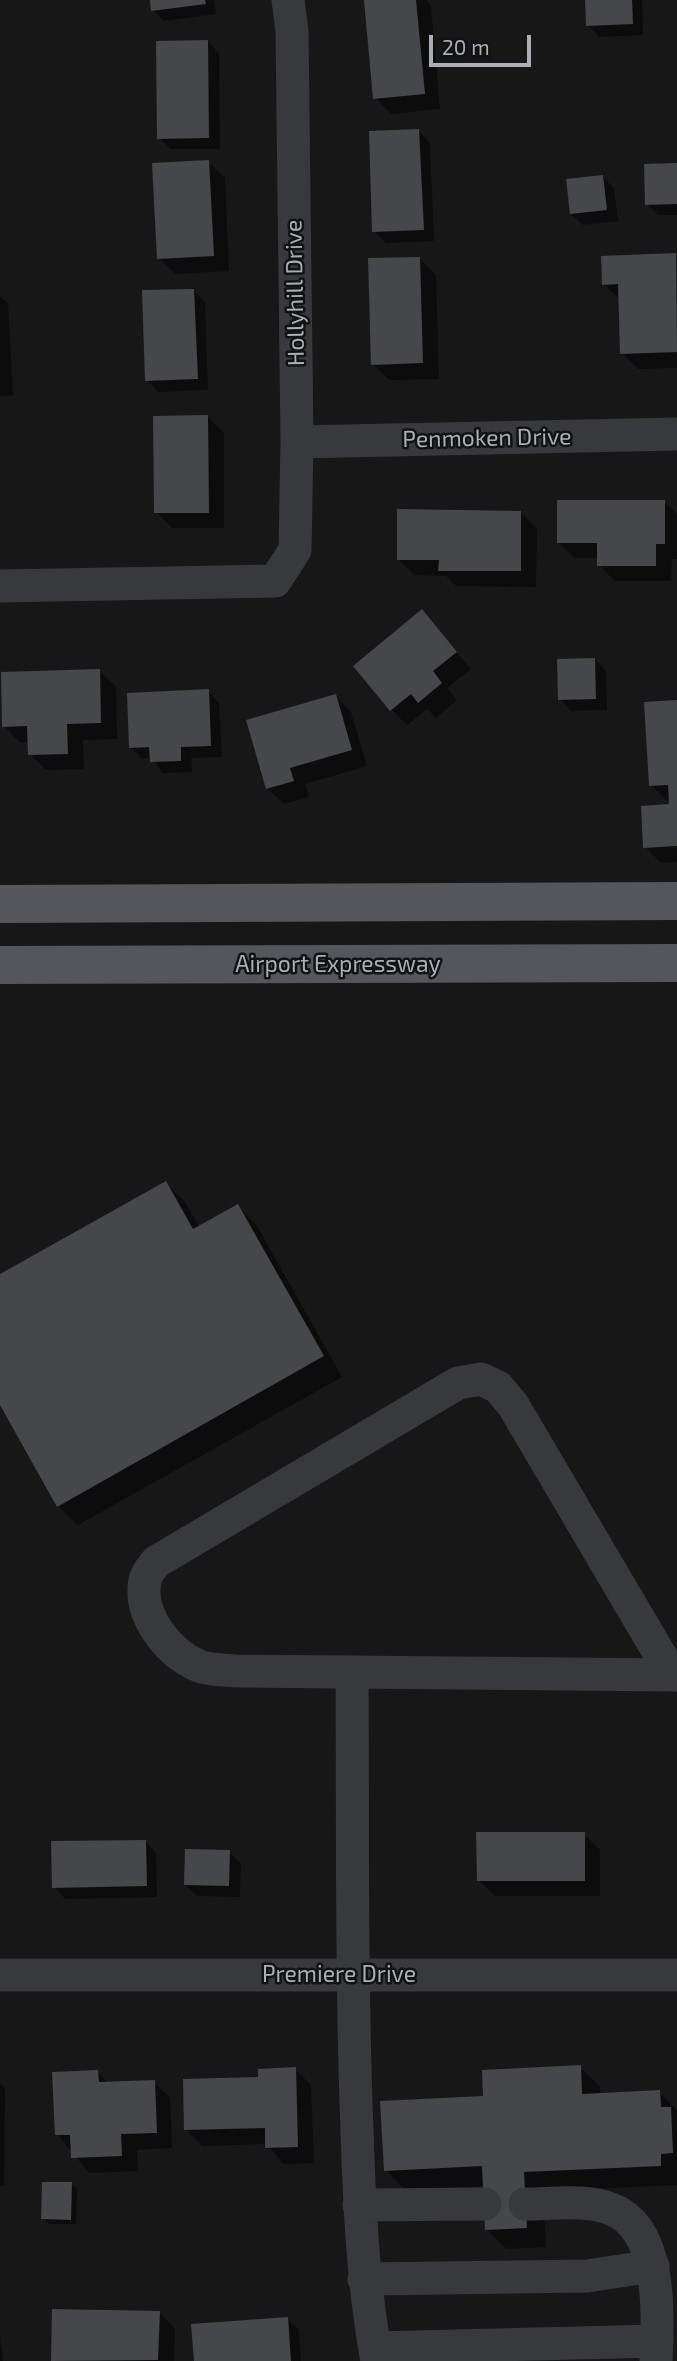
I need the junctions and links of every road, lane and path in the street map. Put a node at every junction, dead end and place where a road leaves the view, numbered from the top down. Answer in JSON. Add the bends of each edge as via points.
{"nodes":[{"id":1,"x":288,"y":0,"type":"edge"},
{"id":2,"x":677,"y":434,"type":"edge"},
{"id":3,"x":297,"y":442,"type":"junction"},
{"id":4,"x":0,"y":586,"type":"edge"},
{"id":5,"x":677,"y":901,"type":"edge"},
{"id":6,"x":0,"y":904,"type":"edge"},
{"id":7,"x":677,"y":963,"type":"edge"},
{"id":8,"x":0,"y":965,"type":"edge"},
{"id":9,"x":352,"y":1672,"type":"junction"},
{"id":10,"x":675,"y":1675,"type":"edge"},
{"id":11,"x":352,"y":1974,"type":"junction"},
{"id":12,"x":0,"y":1975,"type":"edge"},
{"id":13,"x":677,"y":1975,"type":"edge"},
{"id":14,"x":485,"y":2204,"type":"dead end"},
{"id":15,"x":525,"y":2204,"type":"dead end"},
{"id":16,"x":359,"y":2205,"type":"junction"},
{"id":17,"x":653,"y":2266,"type":"junction"},
{"id":18,"x":364,"y":2278,"type":"junction"},
{"id":19,"x":657,"y":2351,"type":"edge"},
{"id":20,"x":376,"y":2354,"type":"edge"}],
"edges":[{"from":1,"to":3,"type":"street","name":"Hollyhill Drive"},
{"from":2,"to":3,"type":"street","name":"Penmoken Drive"},
{"from":3,"to":4,"type":"street","name":"Hollyhill Drive","via":[[295,550],[275,581]]},
{"from":5,"to":6,"type":"main road"},
{"from":7,"to":8,"type":"main road","name":"Airport Expressway"},
{"from":9,"to":10,"type":"street"},
{"from":9,"to":10,"type":"street","via":[[200,1667],[177,1653],[155,1628],[144,1601],[145,1578],[156,1562],[397,1419],[458,1383],[481,1379],[498,1387],[513,1405]]},
{"from":9,"to":11,"type":"street"},
{"from":11,"to":12,"type":"street","name":"Premiere Drive"},
{"from":11,"to":13,"type":"street","name":"Premiere Drive"},
{"from":11,"to":16,"type":"street"},
{"from":14,"to":16,"type":"street"},
{"from":15,"to":17,"type":"street","via":[[610,2208],[628,2218],[642,2237]]},
{"from":16,"to":18,"type":"street"},
{"from":17,"to":18,"type":"street","via":[[587,2276]]},
{"from":17,"to":19,"type":"street"},
{"from":18,"to":20,"type":"street"},
{"from":19,"to":20,"type":"street"}]}
